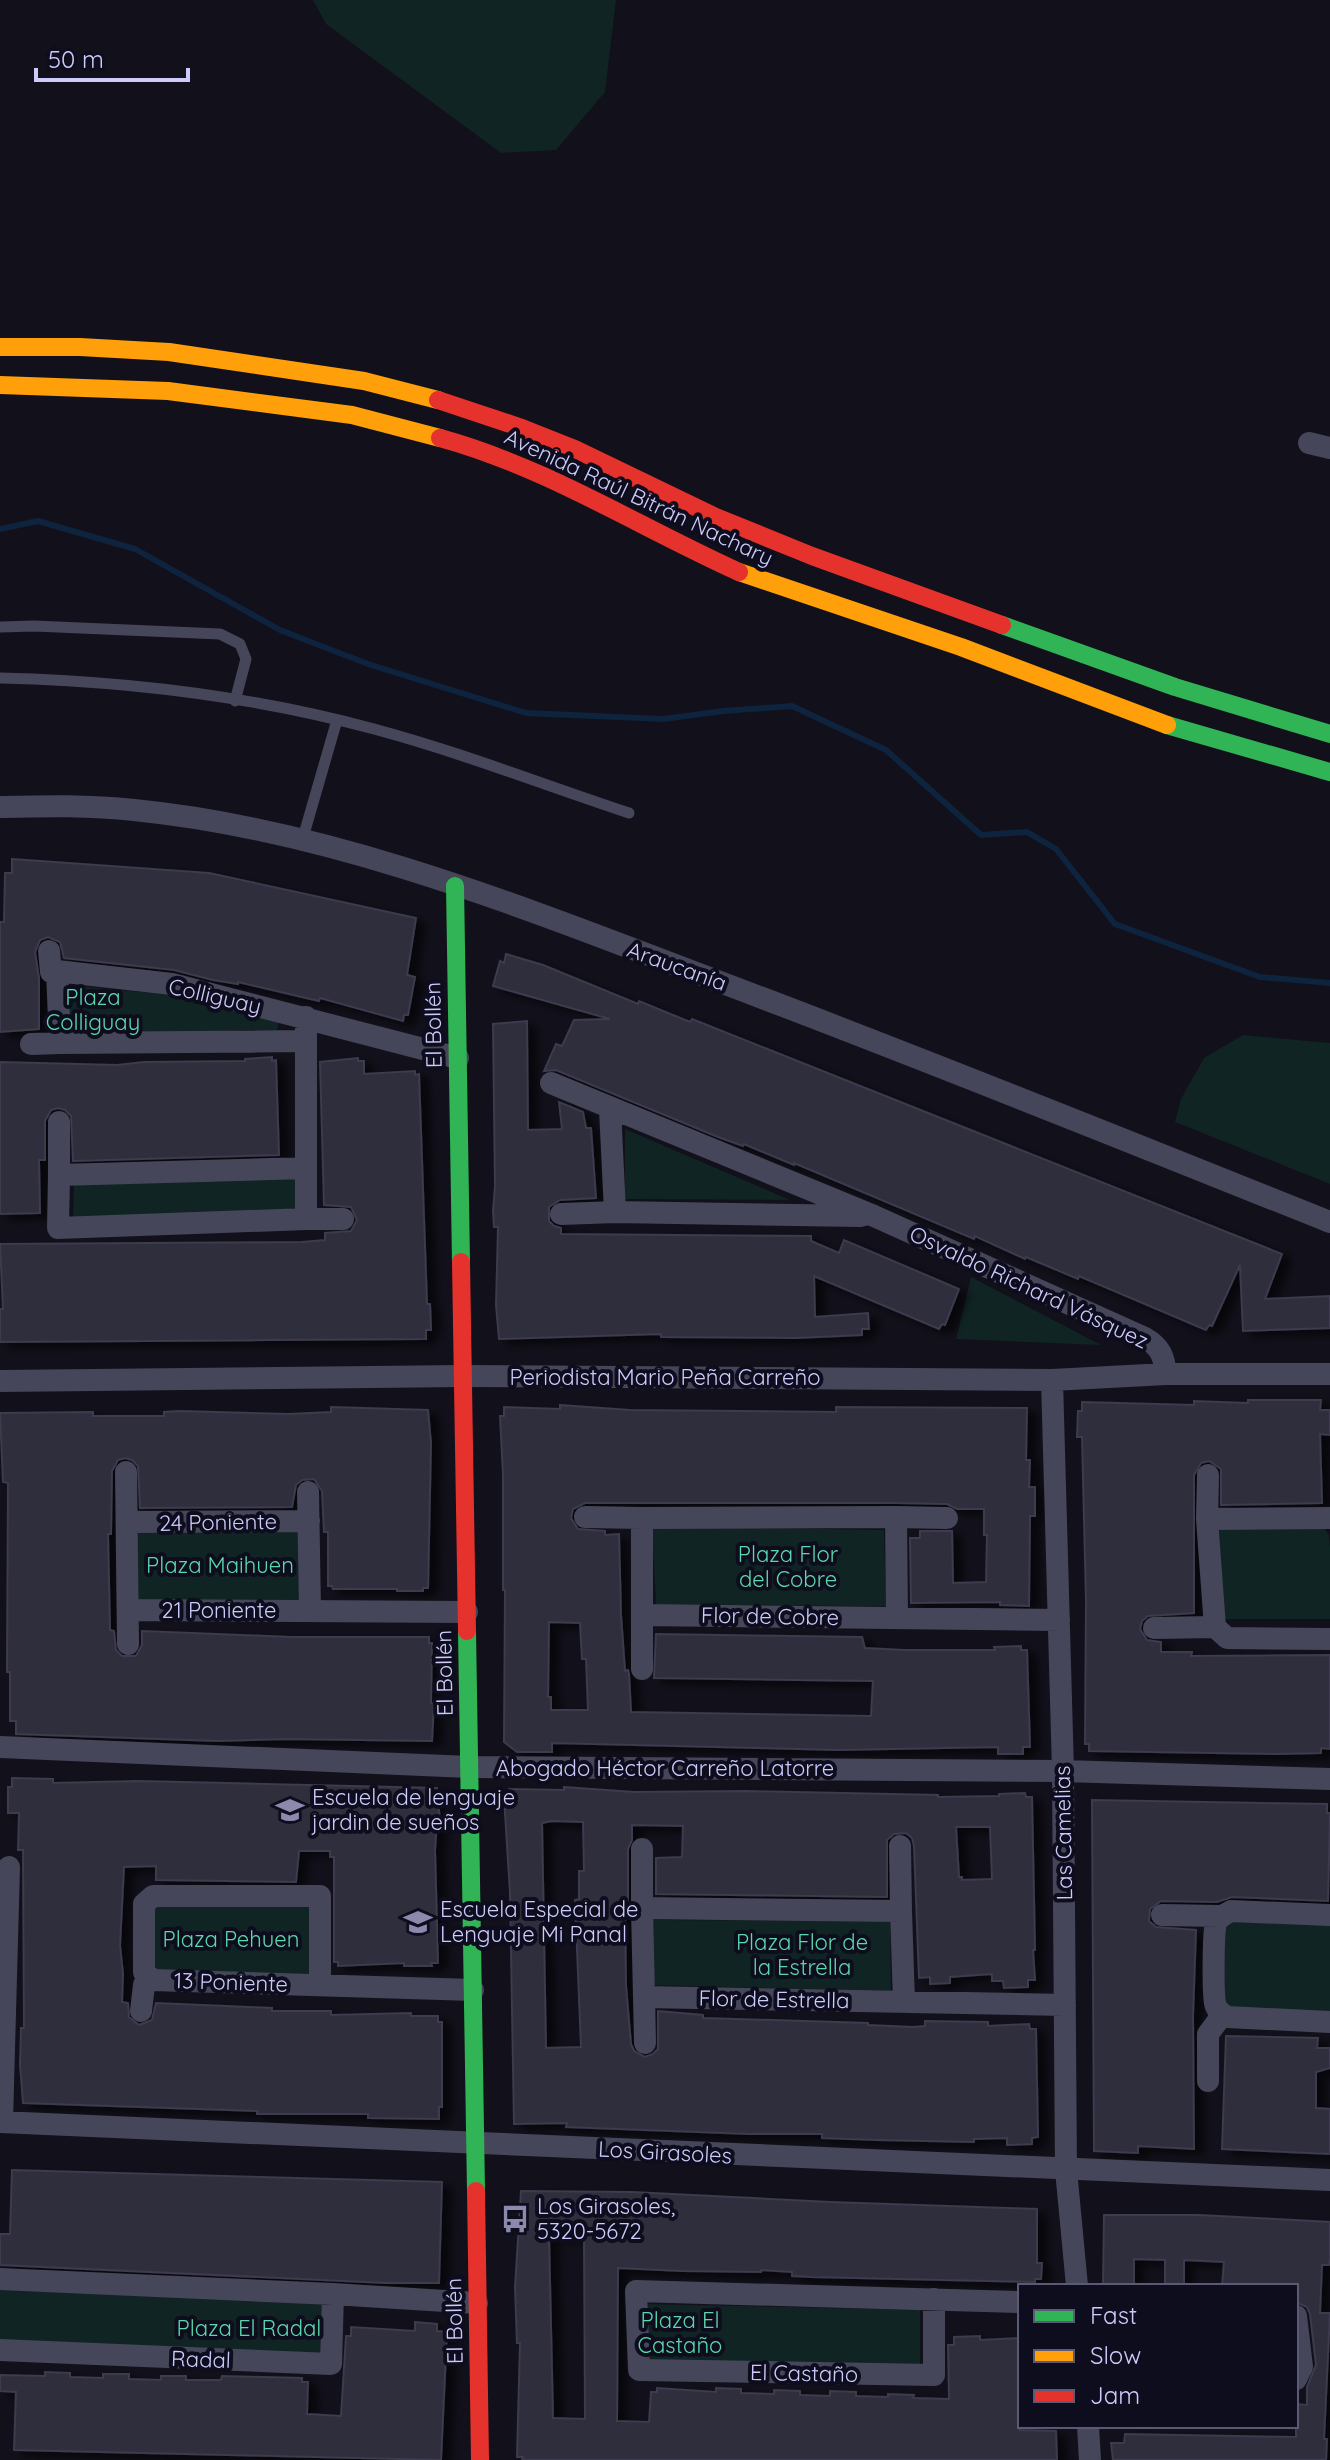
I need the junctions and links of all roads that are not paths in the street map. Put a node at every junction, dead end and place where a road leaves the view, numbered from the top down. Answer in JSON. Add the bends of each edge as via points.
{"nodes":[{"id":1,"x":0,"y":347,"type":"edge"},
{"id":2,"x":168,"y":372,"type":"junction"},
{"id":3,"x":0,"y":385,"type":"edge"},
{"id":4,"x":0,"y":627,"type":"edge"},
{"id":5,"x":0,"y":678,"type":"edge"},
{"id":6,"x":235,"y":701,"type":"junction"},
{"id":7,"x":337,"y":720,"type":"junction"},
{"id":8,"x":1295,"y":725,"type":"junction"},
{"id":9,"x":1330,"y":734,"type":"edge"},
{"id":10,"x":1287,"y":760,"type":"junction"},
{"id":11,"x":1330,"y":772,"type":"edge"},
{"id":12,"x":0,"y":807,"type":"edge"},
{"id":13,"x":629,"y":813,"type":"dead end"},
{"id":14,"x":302,"y":841,"type":"junction"},
{"id":15,"x":455,"y":886,"type":"junction"},
{"id":16,"x":49,"y":951,"type":"dead end"},
{"id":17,"x":57,"y":976,"type":"junction"},
{"id":18,"x":306,"y":1017,"type":"junction"},
{"id":19,"x":304,"y":1041,"type":"junction"},
{"id":20,"x":60,"y":1043,"type":"junction"},
{"id":21,"x":31,"y":1044,"type":"dead end"},
{"id":22,"x":458,"y":1058,"type":"junction"},
{"id":23,"x":551,"y":1083,"type":"dead end"},
{"id":24,"x":610,"y":1109,"type":"junction"},
{"id":25,"x":59,"y":1122,"type":"dead end"},
{"id":26,"x":305,"y":1168,"type":"junction"},
{"id":27,"x":59,"y":1175,"type":"junction"},
{"id":28,"x":615,"y":1212,"type":"junction"},
{"id":29,"x":561,"y":1214,"type":"dead end"},
{"id":30,"x":874,"y":1216,"type":"junction"},
{"id":31,"x":306,"y":1219,"type":"junction"},
{"id":32,"x":343,"y":1219,"type":"dead end"},
{"id":33,"x":1330,"y":1222,"type":"edge"},
{"id":34,"x":1166,"y":1374,"type":"junction"},
{"id":35,"x":1330,"y":1374,"type":"edge"},
{"id":36,"x":463,"y":1376,"type":"junction"},
{"id":37,"x":1052,"y":1380,"type":"junction"},
{"id":38,"x":0,"y":1381,"type":"edge"},
{"id":39,"x":126,"y":1472,"type":"dead end"},
{"id":40,"x":1208,"y":1475,"type":"dead end"},
{"id":41,"x":308,"y":1492,"type":"dead end"},
{"id":42,"x":585,"y":1517,"type":"dead end"},
{"id":43,"x":896,"y":1517,"type":"junction"},
{"id":44,"x":642,"y":1518,"type":"junction"},
{"id":45,"x":947,"y":1518,"type":"dead end"},
{"id":46,"x":1330,"y":1518,"type":"edge"},
{"id":47,"x":1207,"y":1519,"type":"junction"},
{"id":48,"x":309,"y":1521,"type":"junction"},
{"id":49,"x":127,"y":1522,"type":"junction"},
{"id":50,"x":128,"y":1610,"type":"junction"},
{"id":51,"x":310,"y":1610,"type":"junction"},
{"id":52,"x":467,"y":1612,"type":"junction"},
{"id":53,"x":642,"y":1615,"type":"junction"},
{"id":54,"x":897,"y":1617,"type":"junction"},
{"id":55,"x":1059,"y":1620,"type":"junction"},
{"id":56,"x":1215,"y":1627,"type":"junction"},
{"id":57,"x":1154,"y":1628,"type":"dead end"},
{"id":58,"x":1330,"y":1639,"type":"edge"},
{"id":59,"x":128,"y":1644,"type":"dead end"},
{"id":60,"x":642,"y":1669,"type":"dead end"},
{"id":61,"x":0,"y":1747,"type":"edge"},
{"id":62,"x":469,"y":1767,"type":"junction"},
{"id":63,"x":1063,"y":1771,"type":"junction"},
{"id":64,"x":1330,"y":1779,"type":"edge"},
{"id":65,"x":900,"y":1846,"type":"dead end"},
{"id":66,"x":642,"y":1849,"type":"dead end"},
{"id":67,"x":9,"y":1867,"type":"dead end"},
{"id":68,"x":4,"y":1896,"type":"edge"},
{"id":69,"x":642,"y":1908,"type":"junction"},
{"id":70,"x":901,"y":1911,"type":"junction"},
{"id":71,"x":1162,"y":1915,"type":"dead end"},
{"id":72,"x":1330,"y":1915,"type":"edge"},
{"id":73,"x":1221,"y":1916,"type":"junction"},
{"id":74,"x":146,"y":1974,"type":"junction"},
{"id":75,"x":4,"y":1977,"type":"edge"},
{"id":76,"x":320,"y":1984,"type":"junction"},
{"id":77,"x":473,"y":1990,"type":"junction"},
{"id":78,"x":644,"y":1997,"type":"junction"},
{"id":79,"x":904,"y":2002,"type":"junction"},
{"id":80,"x":1065,"y":2005,"type":"junction"},
{"id":81,"x":141,"y":2011,"type":"dead end"},
{"id":82,"x":1223,"y":2014,"type":"junction"},
{"id":83,"x":1330,"y":2022,"type":"edge"},
{"id":84,"x":645,"y":2043,"type":"dead end"},
{"id":85,"x":1208,"y":2081,"type":"dead end"},
{"id":86,"x":1,"y":2122,"type":"edge"},
{"id":87,"x":475,"y":2143,"type":"junction"},
{"id":88,"x":1066,"y":2170,"type":"junction"},
{"id":89,"x":1330,"y":2180,"type":"edge"},
{"id":90,"x":0,"y":2279,"type":"edge"},
{"id":91,"x":1077,"y":2284,"type":"edge"},
{"id":92,"x":333,"y":2294,"type":"junction"},
{"id":93,"x":934,"y":2299,"type":"junction"},
{"id":94,"x":1018,"y":2302,"type":"edge"},
{"id":95,"x":477,"y":2303,"type":"junction"},
{"id":96,"x":1298,"y":2333,"type":"edge"},
{"id":97,"x":0,"y":2350,"type":"edge"},
{"id":98,"x":1298,"y":2375,"type":"edge"},
{"id":99,"x":1088,"y":2428,"type":"edge"},
{"id":100,"x":480,"y":2460,"type":"edge"},
{"id":101,"x":1090,"y":2460,"type":"edge"}],
"edges":[{"from":1,"to":2,"type":"street","name":"Avenida Raúl Bitrán Nachary","via":[[80,347]]},
{"from":2,"to":3,"type":"street","name":"Avenida Raúl Bitrán Nachary"},
{"from":2,"to":8,"type":"street","name":"Avenida Raúl Bitrán Nachary","via":[[364,381],[468,409],[575,449],[761,536],[1092,658]]},
{"from":2,"to":10,"type":"street","name":"Avenida Raúl Bitrán Nachary","via":[[454,442],[549,477],[754,578],[961,647],[1147,719]]},
{"from":4,"to":6,"type":"lane","via":[[220,634],[240,644],[246,659]]},
{"from":5,"to":6,"type":"lane","via":[[86,680]]},
{"from":6,"to":7,"type":"lane"},
{"from":7,"to":13,"type":"lane"},
{"from":7,"to":14,"type":"lane"},
{"from":8,"to":9,"type":"street","name":"Avenida Raúl Bitrán Nachary"},
{"from":8,"to":10,"type":"street"},
{"from":10,"to":11,"type":"street","name":"Avenida Raúl Bitrán Nachary"},
{"from":12,"to":14,"type":"street","name":"Araucanía","via":[[133,810]]},
{"from":14,"to":15,"type":"street","name":"Araucanía"},
{"from":15,"to":22,"type":"street","name":"El Bollén"},
{"from":15,"to":33,"type":"street","name":"Araucanía","via":[[889,1046]]},
{"from":16,"to":17,"type":"street","via":[[51,972]]},
{"from":17,"to":18,"type":"street","name":"Colliguay","via":[[57,971],[172,984]]},
{"from":17,"to":20,"type":"street"},
{"from":18,"to":19,"type":"street"},
{"from":18,"to":22,"type":"street","name":"Colliguay"},
{"from":19,"to":20,"type":"street","name":"Colliguay"},
{"from":19,"to":26,"type":"street"},
{"from":20,"to":21,"type":"street","name":"Colliguay"},
{"from":22,"to":36,"type":"street","name":"El Bollén"},
{"from":23,"to":24,"type":"street","name":"Osvaldo Richard Vásquez"},
{"from":24,"to":28,"type":"street"},
{"from":24,"to":30,"type":"street","name":"Osvaldo Richard Vásquez"},
{"from":25,"to":27,"type":"street"},
{"from":26,"to":27,"type":"street"},
{"from":26,"to":31,"type":"street"},
{"from":27,"to":31,"type":"street","via":[[58,1228]]},
{"from":28,"to":29,"type":"street","name":"Osvaldo Richard Vásquez"},
{"from":28,"to":30,"type":"street","name":"Osvaldo Richard Vásquez"},
{"from":30,"to":34,"type":"street","name":"Osvaldo Richard Vásquez","via":[[1145,1338],[1164,1356]]},
{"from":31,"to":32,"type":"street"},
{"from":34,"to":35,"type":"street","name":"Periodista Mario Peña Carreño"},
{"from":34,"to":37,"type":"street","name":"Periodista Mario Peña Carreño"},
{"from":36,"to":37,"type":"street","name":"Periodista Mario Peña Carreño"},
{"from":36,"to":38,"type":"street","name":"Periodista Mario Peña Carreño"},
{"from":36,"to":52,"type":"street","name":"El Bollén"},
{"from":37,"to":55,"type":"street","name":"Las Camelias"},
{"from":39,"to":49,"type":"street"},
{"from":40,"to":47,"type":"street"},
{"from":41,"to":48,"type":"street"},
{"from":42,"to":44,"type":"street"},
{"from":43,"to":44,"type":"street"},
{"from":43,"to":45,"type":"street"},
{"from":43,"to":54,"type":"street"},
{"from":44,"to":53,"type":"street"},
{"from":46,"to":47,"type":"street"},
{"from":47,"to":56,"type":"street"},
{"from":48,"to":49,"type":"street","name":"24 Poniente"},
{"from":48,"to":51,"type":"street"},
{"from":49,"to":50,"type":"street"},
{"from":50,"to":51,"type":"street","name":"21 Poniente"},
{"from":50,"to":59,"type":"street"},
{"from":51,"to":52,"type":"street","name":"21 Poniente"},
{"from":52,"to":62,"type":"street","name":"El Bollén"},
{"from":53,"to":54,"type":"street","name":"Flor de Cobre"},
{"from":53,"to":60,"type":"street"},
{"from":54,"to":55,"type":"street","name":"Flor de Cobre"},
{"from":55,"to":63,"type":"street","name":"Las Camelias"},
{"from":56,"to":57,"type":"street"},
{"from":56,"to":58,"type":"street","via":[[1227,1638]]},
{"from":61,"to":62,"type":"street","name":"Abogado Héctor Carreño Latorre"},
{"from":62,"to":63,"type":"street","name":"Abogado Héctor Carreño Latorre"},
{"from":62,"to":77,"type":"street","name":"El Bollén"},
{"from":63,"to":64,"type":"street","name":"Abogado Héctor Carreño Latorre"},
{"from":63,"to":80,"type":"street","name":"Las Camelias"},
{"from":65,"to":70,"type":"street"},
{"from":66,"to":69,"type":"street"},
{"from":67,"to":68,"type":"street"},
{"from":68,"to":75,"type":"street"},
{"from":69,"to":70,"type":"street"},
{"from":69,"to":78,"type":"street"},
{"from":70,"to":79,"type":"street"},
{"from":71,"to":73,"type":"street"},
{"from":72,"to":73,"type":"street","via":[[1231,1911]]},
{"from":73,"to":82,"type":"street","via":[[1216,1924],[1215,2003]]},
{"from":74,"to":76,"type":"street","name":"13 Poniente","via":[[153,1980]]},
{"from":74,"to":76,"type":"street","via":[[144,1904],[153,1896],[320,1896]]},
{"from":74,"to":81,"type":"street"},
{"from":75,"to":86,"type":"street"},
{"from":76,"to":77,"type":"street","name":"13 Poniente"},
{"from":77,"to":87,"type":"street","name":"El Bollén"},
{"from":78,"to":79,"type":"street","name":"Flor de Estrella"},
{"from":78,"to":84,"type":"street"},
{"from":79,"to":80,"type":"street","name":"Flor de Estrella"},
{"from":80,"to":88,"type":"street","name":"Las Camelias"},
{"from":82,"to":83,"type":"street"},
{"from":82,"to":85,"type":"street","via":[[1208,2034]]},
{"from":86,"to":87,"type":"street","name":"Los Girasoles"},
{"from":87,"to":88,"type":"street","name":"Los Girasoles"},
{"from":87,"to":95,"type":"street","name":"El Bollén"},
{"from":88,"to":89,"type":"street","name":"Los Girasoles"},
{"from":88,"to":91,"type":"street","name":"Las Camelias"},
{"from":90,"to":92,"type":"street"},
{"from":92,"to":95,"type":"street"},
{"from":92,"to":97,"type":"street","name":"Radal","via":[[331,2364]]},
{"from":93,"to":93,"type":"street","name":"El Castaño","via":[[934,2375],[639,2370],[636,2291]]},
{"from":93,"to":94,"type":"street","name":"El Castaño"},
{"from":95,"to":100,"type":"street","name":"El Bollén"},
{"from":96,"to":98,"type":"street"},
{"from":99,"to":101,"type":"street"}]}
